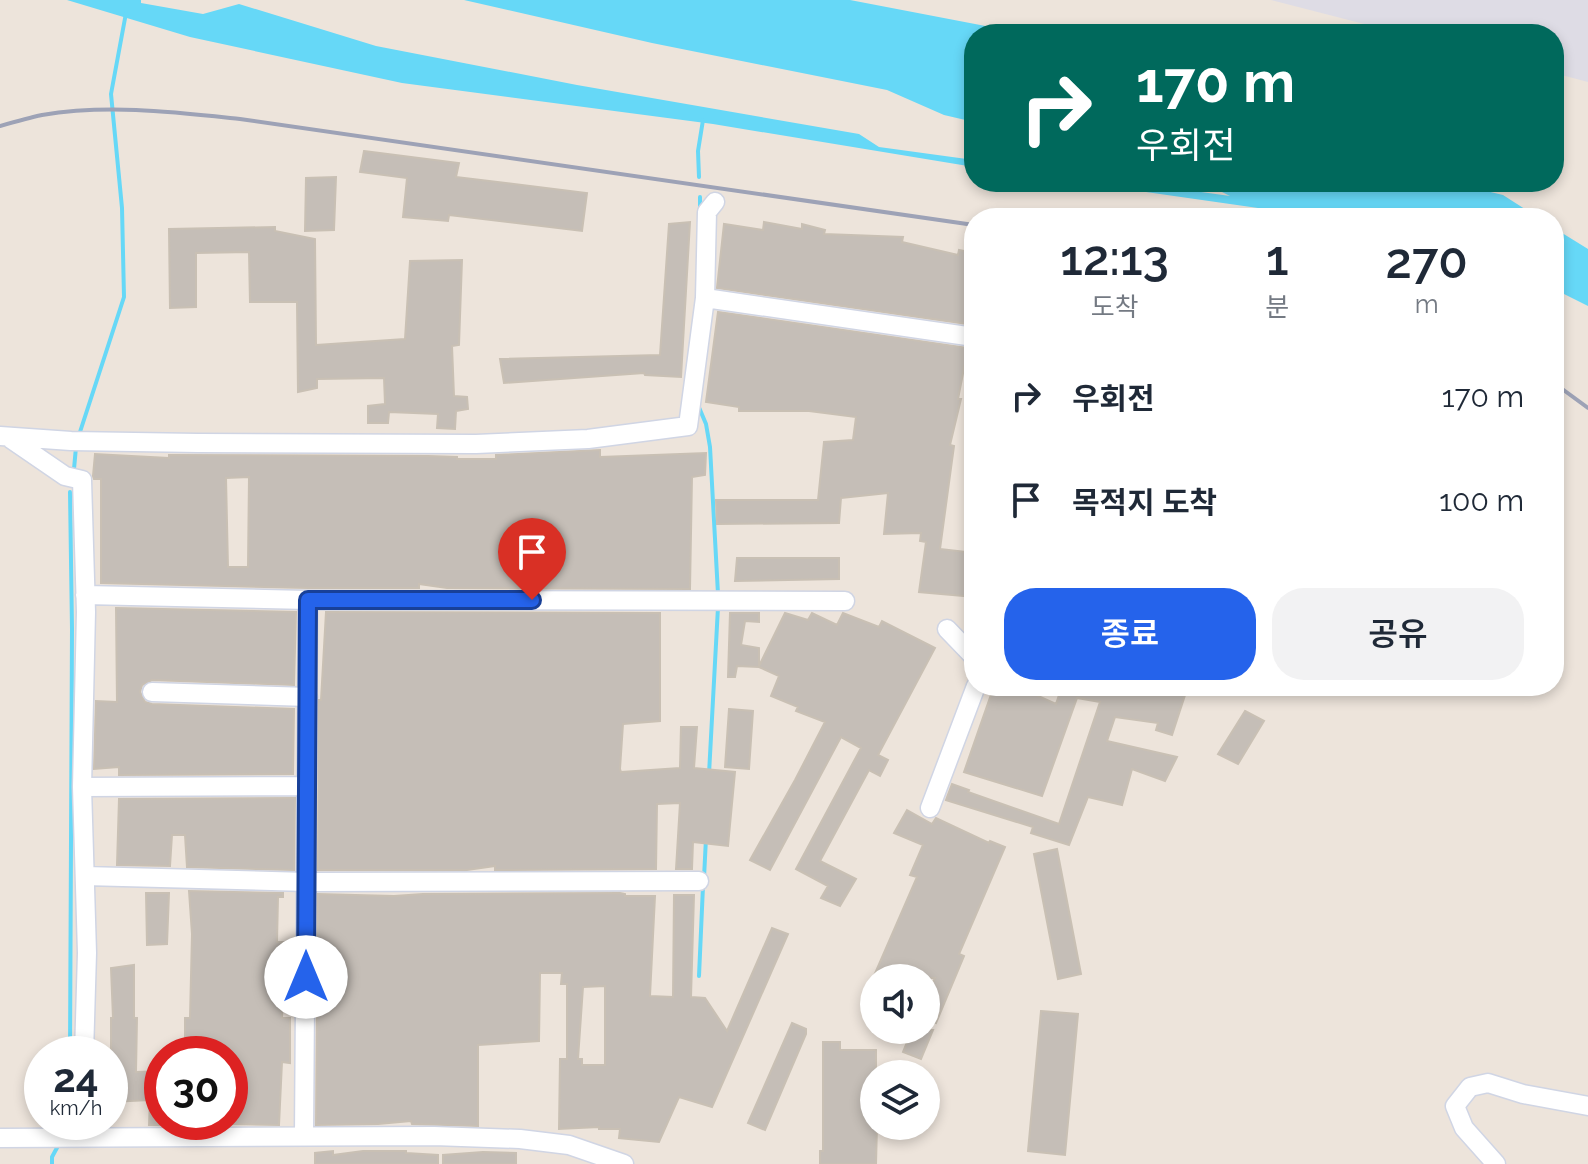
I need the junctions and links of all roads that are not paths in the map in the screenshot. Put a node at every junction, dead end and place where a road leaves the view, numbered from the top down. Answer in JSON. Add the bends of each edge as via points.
{"nodes":[{"id":1,"x":715,"y":202,"type":"dead end"},
{"id":2,"x":705,"y":298,"type":"junction"},
{"id":3,"x":964,"y":336,"type":"edge"},
{"id":4,"x":4,"y":437,"type":"edge"},
{"id":5,"x":85,"y":595,"type":"junction"},
{"id":6,"x":308,"y":600,"type":"junction"},
{"id":7,"x":845,"y":601,"type":"dead end"},
{"id":8,"x":947,"y":629,"type":"dead end"},
{"id":9,"x":964,"y":647,"type":"edge"},
{"id":10,"x":152,"y":692,"type":"dead end"},
{"id":11,"x":972,"y":696,"type":"edge"},
{"id":12,"x":308,"y":697,"type":"junction"},
{"id":13,"x":307,"y":786,"type":"junction"},
{"id":14,"x":82,"y":787,"type":"junction"},
{"id":15,"x":930,"y":808,"type":"dead end"},
{"id":16,"x":85,"y":876,"type":"junction"},
{"id":17,"x":699,"y":881,"type":"dead end"},
{"id":18,"x":307,"y":882,"type":"junction"},
{"id":19,"x":85,"y":1036,"type":"edge"},
{"id":20,"x":1588,"y":1106,"type":"edge"},
{"id":21,"x":128,"y":1131,"type":"edge"},
{"id":22,"x":24,"y":1136,"type":"edge"},
{"id":23,"x":304,"y":1136,"type":"junction"},
{"id":24,"x":0,"y":1138,"type":"edge"},
{"id":25,"x":624,"y":1164,"type":"edge"},
{"id":26,"x":1496,"y":1164,"type":"edge"}],
"edges":[{"from":1,"to":2,"type":"street","via":[[707,212]]},
{"from":2,"to":3,"type":"street"},
{"from":2,"to":4,"type":"street","via":[[688,426],[588,439],[476,444]]},
{"from":4,"to":5,"type":"street","via":[[65,476],[82,480]]},
{"from":5,"to":6,"type":"street"},
{"from":5,"to":14,"type":"street"},
{"from":6,"to":7,"type":"street"},
{"from":6,"to":12,"type":"street"},
{"from":8,"to":9,"type":"street"},
{"from":10,"to":12,"type":"street"},
{"from":11,"to":15,"type":"street"},
{"from":12,"to":13,"type":"street"},
{"from":13,"to":14,"type":"street"},
{"from":13,"to":18,"type":"street"},
{"from":14,"to":16,"type":"street"},
{"from":16,"to":18,"type":"street"},
{"from":16,"to":19,"type":"street"},
{"from":17,"to":18,"type":"street"},
{"from":18,"to":23,"type":"street"},
{"from":20,"to":26,"type":"street","via":[[1488,1083],[1470,1087],[1455,1106],[1464,1128]]},
{"from":21,"to":23,"type":"street"},
{"from":22,"to":24,"type":"street"},
{"from":23,"to":25,"type":"street","via":[[520,1139],[569,1145]]}]}
